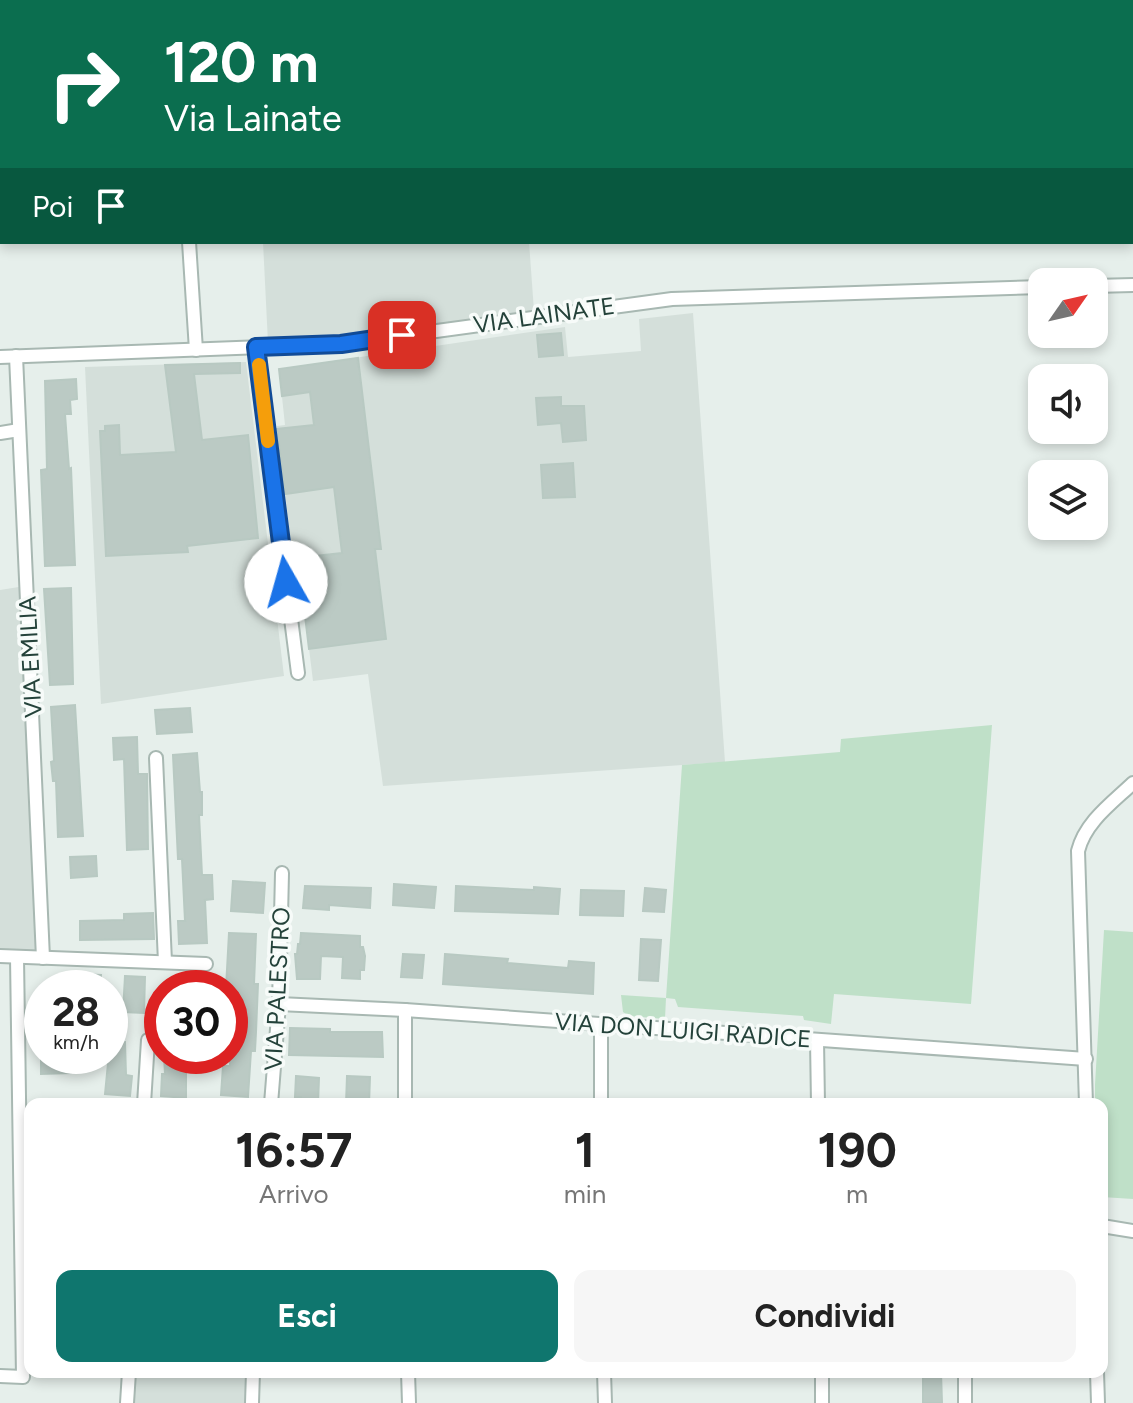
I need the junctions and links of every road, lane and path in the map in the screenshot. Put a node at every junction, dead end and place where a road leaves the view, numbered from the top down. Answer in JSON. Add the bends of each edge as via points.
{"nodes":[{"id":1,"x":189,"y":244,"type":"edge"},
{"id":2,"x":1133,"y":285,"type":"edge"},
{"id":3,"x":1108,"y":286,"type":"edge"},
{"id":4,"x":1028,"y":287,"type":"edge"},
{"id":5,"x":256,"y":347,"type":"junction"},
{"id":6,"x":196,"y":350,"type":"junction"},
{"id":7,"x":16,"y":356,"type":"junction"},
{"id":8,"x":0,"y":357,"type":"edge"},
{"id":9,"x":19,"y":430,"type":"junction"},
{"id":10,"x":0,"y":433,"type":"edge"},
{"id":11,"x":298,"y":673,"type":"dead end"},
{"id":12,"x":156,"y":758,"type":"dead end"},
{"id":13,"x":1133,"y":783,"type":"edge"},
{"id":14,"x":282,"y":873,"type":"dead end"},
{"id":15,"x":0,"y":956,"type":"edge"},
{"id":16,"x":17,"y":957,"type":"junction"},
{"id":17,"x":43,"y":958,"type":"junction"},
{"id":18,"x":165,"y":962,"type":"junction"},
{"id":19,"x":206,"y":964,"type":"dead end"},
{"id":20,"x":279,"y":1004,"type":"junction"},
{"id":21,"x":405,"y":1010,"type":"junction"},
{"id":22,"x":601,"y":1024,"type":"junction"},
{"id":23,"x":817,"y":1040,"type":"junction"},
{"id":24,"x":1086,"y":1059,"type":"junction"},
{"id":25,"x":146,"y":1074,"type":"edge"},
{"id":26,"x":144,"y":1098,"type":"edge"},
{"id":27,"x":271,"y":1098,"type":"edge"},
{"id":28,"x":405,"y":1098,"type":"edge"},
{"id":29,"x":601,"y":1098,"type":"edge"},
{"id":30,"x":818,"y":1098,"type":"edge"},
{"id":31,"x":1086,"y":1098,"type":"edge"},
{"id":32,"x":24,"y":1199,"type":"edge"},
{"id":33,"x":1108,"y":1227,"type":"edge"},
{"id":34,"x":1133,"y":1231,"type":"edge"},
{"id":35,"x":24,"y":1341,"type":"edge"},
{"id":36,"x":0,"y":1376,"type":"edge"},
{"id":37,"x":129,"y":1378,"type":"edge"},
{"id":38,"x":253,"y":1378,"type":"edge"},
{"id":39,"x":408,"y":1378,"type":"edge"},
{"id":40,"x":604,"y":1378,"type":"edge"},
{"id":41,"x":822,"y":1378,"type":"edge"},
{"id":42,"x":965,"y":1378,"type":"edge"},
{"id":43,"x":1097,"y":1378,"type":"edge"},
{"id":44,"x":127,"y":1403,"type":"edge"},
{"id":45,"x":252,"y":1403,"type":"edge"},
{"id":46,"x":409,"y":1403,"type":"edge"},
{"id":47,"x":605,"y":1403,"type":"edge"},
{"id":48,"x":822,"y":1403,"type":"edge"},
{"id":49,"x":965,"y":1403,"type":"edge"},
{"id":50,"x":1098,"y":1403,"type":"edge"}],
"edges":[{"from":1,"to":6,"type":"street"},
{"from":2,"to":3,"type":"street"},
{"from":4,"to":5,"type":"street","name":"VIA LAINATE","via":[[672,299],[341,344]]},
{"from":5,"to":6,"type":"street","name":"VIA LAINATE"},
{"from":5,"to":11,"type":"street"},
{"from":6,"to":7,"type":"street","name":"VIA LAINATE"},
{"from":7,"to":8,"type":"street","name":"VIA LAINATE"},
{"from":7,"to":9,"type":"street","name":"VIA EMILIA"},
{"from":9,"to":10,"type":"street"},
{"from":9,"to":17,"type":"street","name":"VIA EMILIA"},
{"from":12,"to":18,"type":"street"},
{"from":13,"to":24,"type":"street","via":[[1090,825],[1078,851]]},
{"from":14,"to":20,"type":"street","name":"VIA PALESTRO"},
{"from":15,"to":16,"type":"street"},
{"from":16,"to":17,"type":"street"},
{"from":16,"to":32,"type":"street"},
{"from":17,"to":18,"type":"street"},
{"from":18,"to":19,"type":"street"},
{"from":20,"to":21,"type":"street","name":"VIA DON LUIGI RADICE"},
{"from":20,"to":27,"type":"street","name":"VIA PALESTRO"},
{"from":21,"to":22,"type":"street","name":"VIA DON LUIGI RADICE"},
{"from":21,"to":28,"type":"street"},
{"from":22,"to":23,"type":"street","name":"VIA DON LUIGI RADICE"},
{"from":22,"to":29,"type":"street"},
{"from":23,"to":24,"type":"street","name":"VIA DON LUIGI RADICE"},
{"from":23,"to":30,"type":"street"},
{"from":24,"to":31,"type":"street"},
{"from":25,"to":26,"type":"street"},
{"from":33,"to":34,"type":"street"},
{"from":35,"to":36,"type":"street","via":[[23,1377]]},
{"from":37,"to":44,"type":"street"},
{"from":38,"to":45,"type":"street"},
{"from":39,"to":46,"type":"street"},
{"from":40,"to":47,"type":"street"},
{"from":41,"to":48,"type":"street"},
{"from":42,"to":49,"type":"street"},
{"from":43,"to":50,"type":"street"}]}
